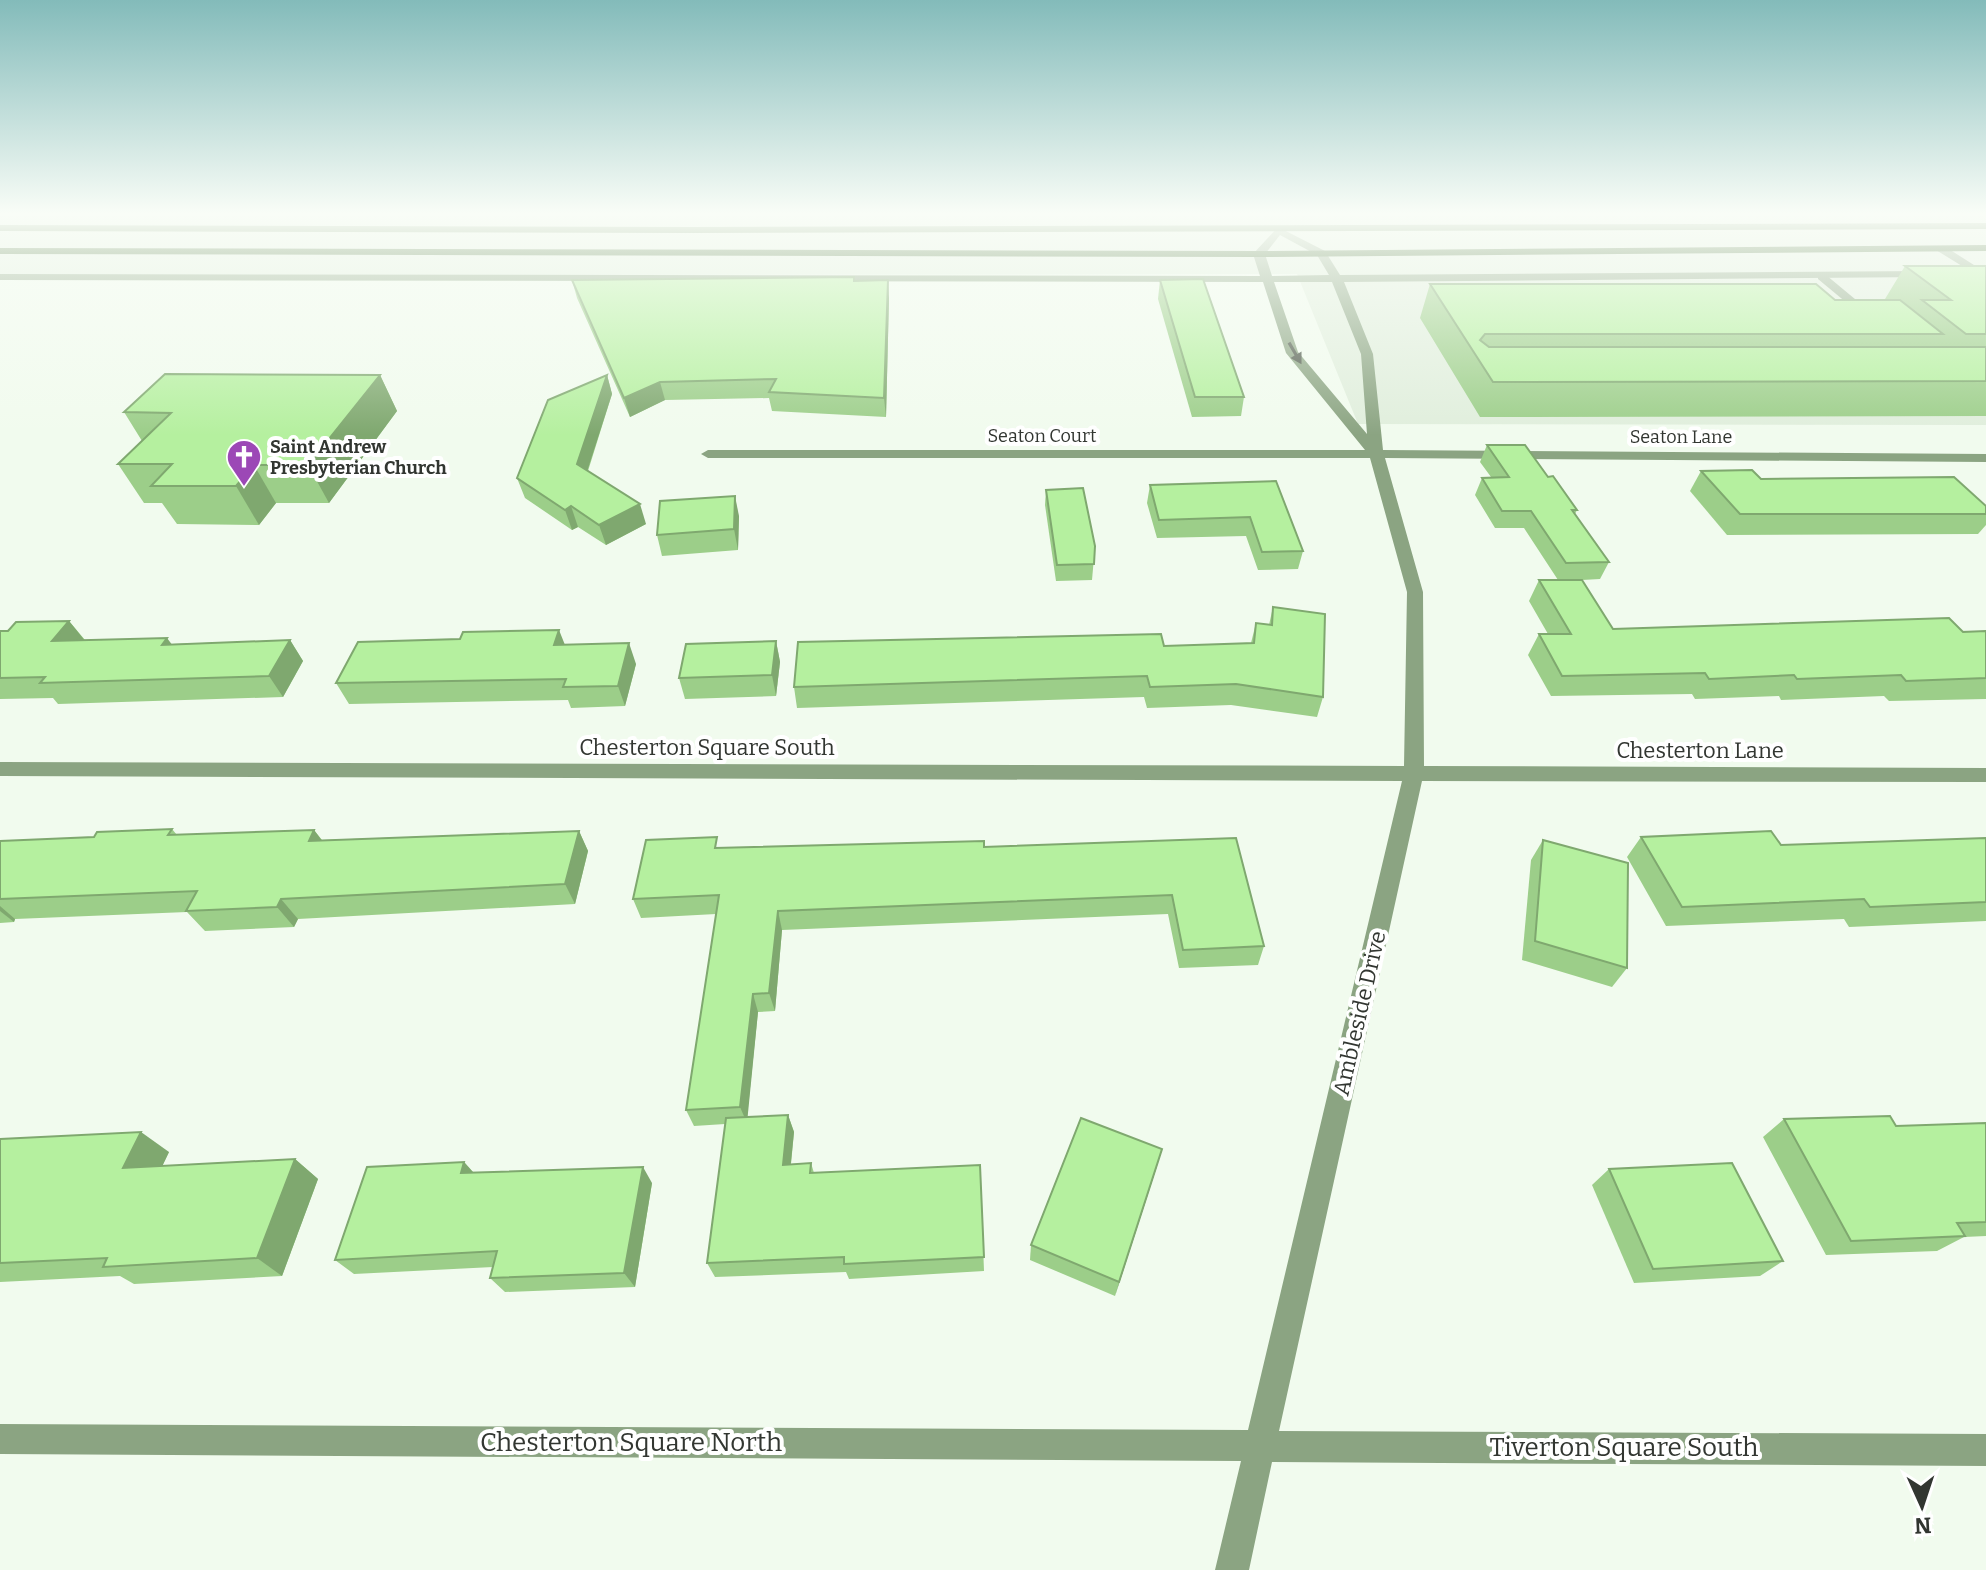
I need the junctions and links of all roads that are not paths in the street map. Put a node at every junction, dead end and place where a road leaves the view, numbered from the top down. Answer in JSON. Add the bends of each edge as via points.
{"nodes":[{"id":1,"x":1271,"y":288,"type":"edge"},
{"id":2,"x":1341,"y":288,"type":"edge"},
{"id":3,"x":1836,"y":288,"type":"edge"},
{"id":4,"x":1836,"y":301,"type":"edge"},
{"id":5,"x":1852,"y":301,"type":"junction"},
{"id":6,"x":1885,"y":329,"type":"edge"},
{"id":7,"x":708,"y":454,"type":"dead end"},
{"id":8,"x":1376,"y":454,"type":"junction"},
{"id":9,"x":1986,"y":458,"type":"edge"},
{"id":10,"x":0,"y":769,"type":"edge"},
{"id":11,"x":1414,"y":772,"type":"junction"},
{"id":12,"x":1986,"y":775,"type":"edge"},
{"id":13,"x":0,"y":1439,"type":"edge"},
{"id":14,"x":1262,"y":1445,"type":"junction"},
{"id":15,"x":1986,"y":1450,"type":"edge"},
{"id":16,"x":1232,"y":1570,"type":"edge"}],
"edges":[{"from":1,"to":8,"type":"street","name":"Ambleside Drive","one_way":true,"via":[[1292,353]]},
{"from":2,"to":8,"type":"street","name":"Ambleside Drive","via":[[1367,354]]},
{"from":3,"to":5,"type":"lane"},
{"from":4,"to":5,"type":"lane"},
{"from":5,"to":6,"type":"lane"},
{"from":7,"to":8,"type":"street","name":"Seaton Court"},
{"from":8,"to":9,"type":"street","name":"Seaton Lane"},
{"from":8,"to":11,"type":"street","name":"Ambleside Drive","via":[[1415,592]]},
{"from":10,"to":11,"type":"street","name":"Chesterton Square South"},
{"from":11,"to":12,"type":"street","name":"Chesterton Lane"},
{"from":11,"to":14,"type":"street","name":"Ambleside Drive"},
{"from":13,"to":14,"type":"street","name":"Chesterton Square North"},
{"from":14,"to":15,"type":"street","name":"Tiverton Square South"},
{"from":14,"to":16,"type":"street","name":"Ambleside Drive"}]}
